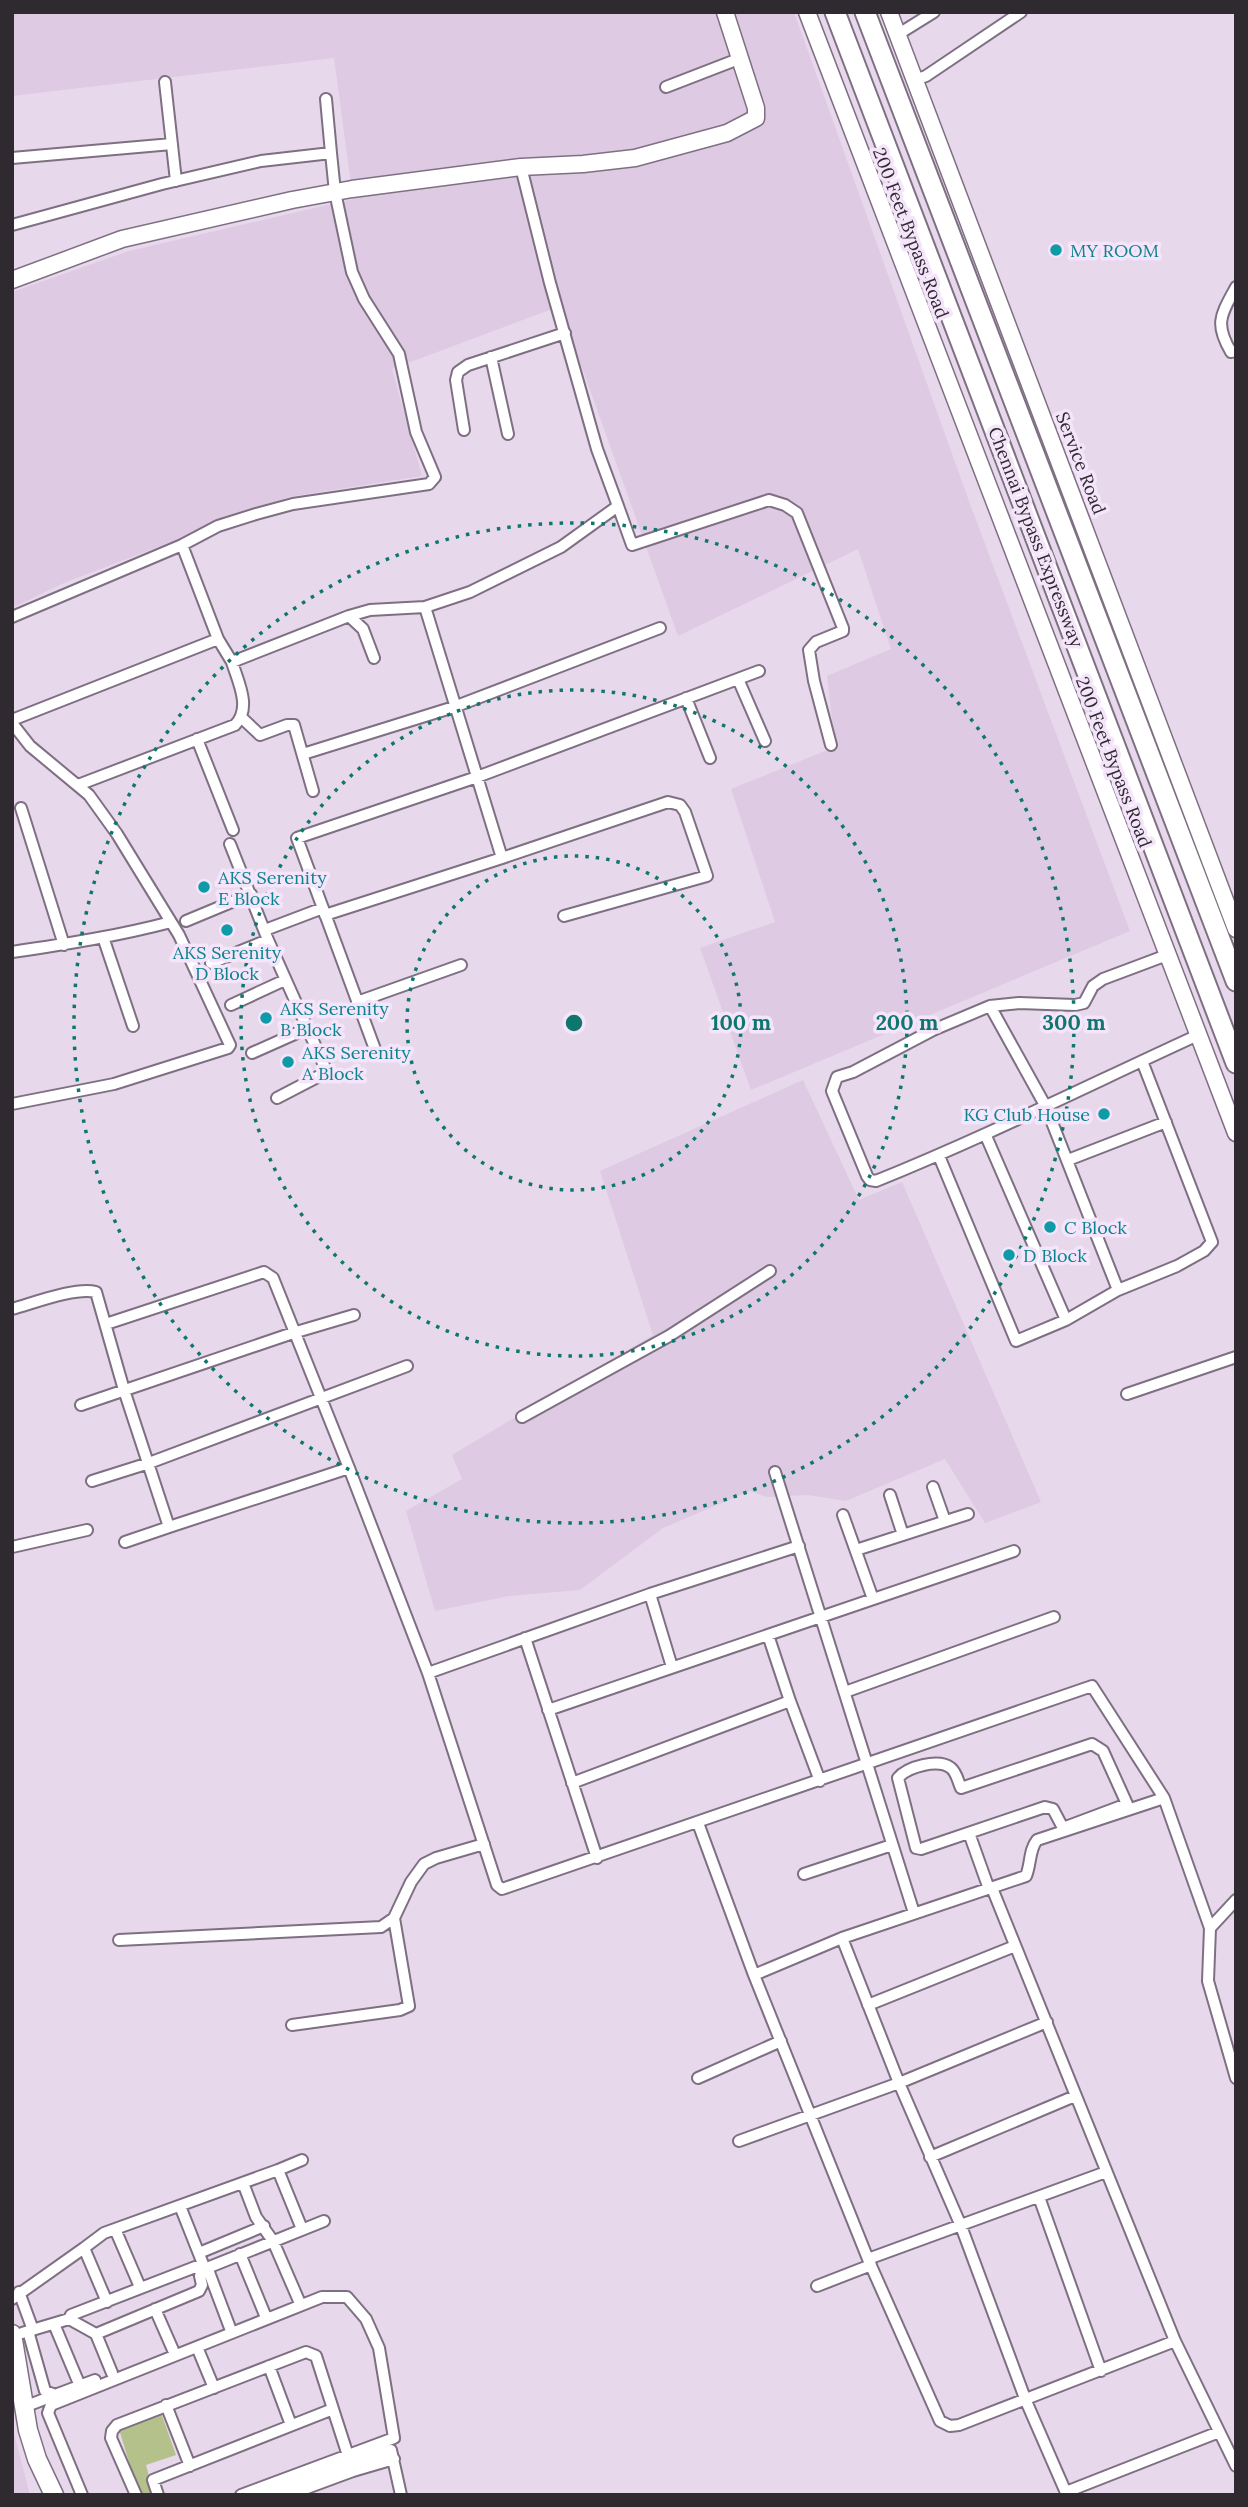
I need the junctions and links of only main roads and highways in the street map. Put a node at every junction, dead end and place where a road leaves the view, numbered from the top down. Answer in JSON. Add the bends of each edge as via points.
{"nodes":[{"id":1,"x":835,"y":12,"type":"edge"},
{"id":2,"x":865,"y":12,"type":"edge"},
{"id":3,"x":1236,"y":981,"type":"edge"},
{"id":4,"x":1236,"y":1063,"type":"edge"},
{"id":5,"x":21,"y":2333,"type":"edge"},
{"id":6,"x":54,"y":2495,"type":"edge"}],
"edges":[{"from":1,"to":4,"type":"highway","name":"Chennai Bypass Expressway"},
{"from":2,"to":3,"type":"highway","name":"Chennai Bypass Expressway"},
{"from":5,"to":6,"type":"main road","via":[[24,2407],[37,2459]]}]}
